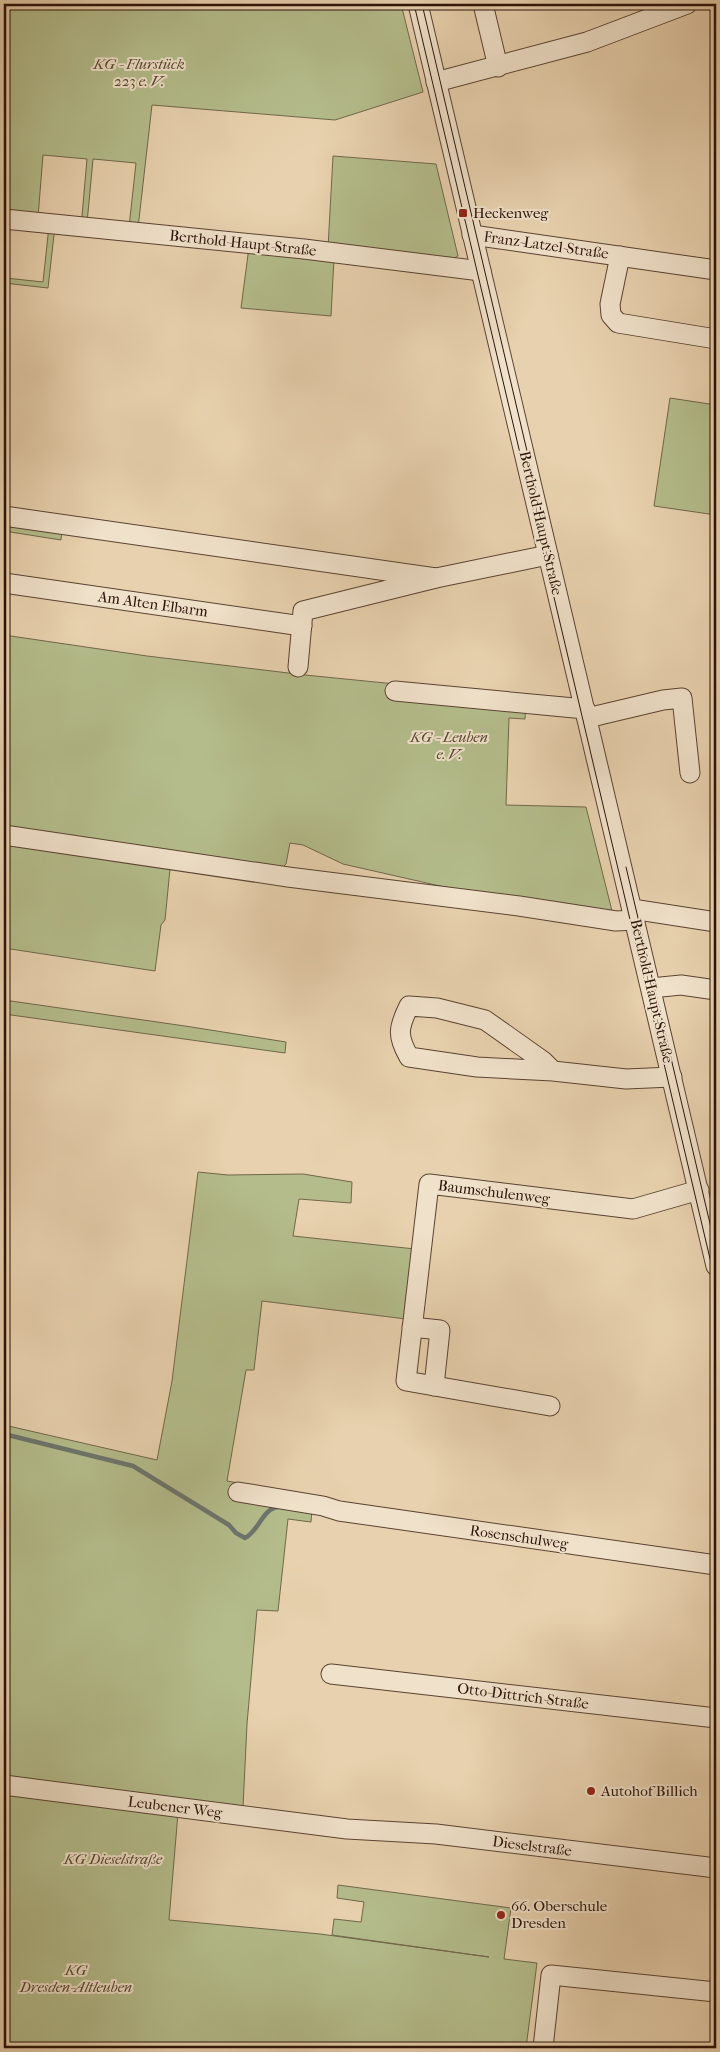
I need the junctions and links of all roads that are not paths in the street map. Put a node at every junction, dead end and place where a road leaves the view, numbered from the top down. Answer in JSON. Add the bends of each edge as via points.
{"nodes":[{"id":1,"x":418,"y":4,"type":"edge"},
{"id":2,"x":484,"y":4,"type":"edge"},
{"id":3,"x":687,"y":4,"type":"edge"},
{"id":4,"x":498,"y":67,"type":"junction"},
{"id":5,"x":436,"y":82,"type":"junction"},
{"id":6,"x":4,"y":219,"type":"edge"},
{"id":7,"x":472,"y":235,"type":"junction"},
{"id":8,"x":620,"y":256,"type":"junction"},
{"id":9,"x":716,"y":270,"type":"edge"},
{"id":10,"x":481,"y":271,"type":"junction"},
{"id":11,"x":716,"y":339,"type":"edge"},
{"id":12,"x":4,"y":516,"type":"edge"},
{"id":13,"x":548,"y":555,"type":"junction"},
{"id":14,"x":436,"y":578,"type":"junction"},
{"id":15,"x":4,"y":583,"type":"edge"},
{"id":16,"x":302,"y":626,"type":"junction"},
{"id":17,"x":298,"y":667,"type":"dead end"},
{"id":18,"x":395,"y":691,"type":"dead end"},
{"id":19,"x":586,"y":713,"type":"junction"},
{"id":20,"x":690,"y":773,"type":"dead end"},
{"id":21,"x":4,"y":835,"type":"edge"},
{"id":22,"x":633,"y":915,"type":"junction"},
{"id":23,"x":716,"y":922,"type":"edge"},
{"id":24,"x":651,"y":988,"type":"junction"},
{"id":25,"x":716,"y":990,"type":"edge"},
{"id":26,"x":553,"y":1071,"type":"junction"},
{"id":27,"x":672,"y":1077,"type":"junction"},
{"id":28,"x":699,"y":1190,"type":"junction"},
{"id":29,"x":716,"y":1266,"type":"edge"},
{"id":30,"x":412,"y":1326,"type":"junction"},
{"id":31,"x":434,"y":1386,"type":"junction"},
{"id":32,"x":550,"y":1406,"type":"dead end"},
{"id":33,"x":238,"y":1492,"type":"dead end"},
{"id":34,"x":716,"y":1565,"type":"edge"},
{"id":35,"x":331,"y":1674,"type":"dead end"},
{"id":36,"x":716,"y":1718,"type":"edge"},
{"id":37,"x":4,"y":1785,"type":"edge"},
{"id":38,"x":347,"y":1829,"type":"joint"},
{"id":39,"x":716,"y":1868,"type":"edge"},
{"id":40,"x":716,"y":1992,"type":"edge"},
{"id":41,"x":543,"y":2048,"type":"edge"}],
"edges":[{"from":1,"to":5,"type":"street","name":"Berthold-Haupt-Straße"},
{"from":2,"to":4,"type":"street"},
{"from":3,"to":4,"type":"street","via":[[587,42]]},
{"from":4,"to":5,"type":"street"},
{"from":5,"to":7,"type":"street","name":"Berthold-Haupt-Straße"},
{"from":6,"to":10,"type":"street","name":"Berthold-Haupt-Straße","via":[[304,248]]},
{"from":7,"to":8,"type":"street","name":"Franz-Latzel-Straße"},
{"from":7,"to":10,"type":"street","name":"Berthold-Haupt-Straße"},
{"from":8,"to":9,"type":"street","name":"Franz-Latzel-Straße"},
{"from":8,"to":11,"type":"street","name":"Franz-Latzel-Straße","via":[[610,304],[611,315],[618,323]]},
{"from":10,"to":13,"type":"street","name":"Berthold-Haupt-Straße"},
{"from":12,"to":14,"type":"street"},
{"from":13,"to":14,"type":"street"},
{"from":13,"to":19,"type":"street","name":"Berthold-Haupt-Straße"},
{"from":14,"to":16,"type":"street","via":[[303,612]]},
{"from":15,"to":16,"type":"street","name":"Am Alten Elbarm"},
{"from":16,"to":17,"type":"street"},
{"from":18,"to":19,"type":"street"},
{"from":19,"to":20,"type":"street","via":[[682,698]]},
{"from":19,"to":22,"type":"street","name":"Berthold-Haupt-Straße"},
{"from":21,"to":22,"type":"street","via":[[616,921]]},
{"from":22,"to":23,"type":"street"},
{"from":22,"to":24,"type":"street","name":"Berthold-Haupt-Straße"},
{"from":24,"to":25,"type":"street","via":[[681,985]]},
{"from":24,"to":27,"type":"street","name":"Berthold-Haupt-Straße"},
{"from":26,"to":26,"type":"street","via":[[485,1020],[437,1008],[409,1006],[402,1020],[400,1041],[409,1057],[477,1067]]},
{"from":26,"to":27,"type":"street","via":[[626,1079]]},
{"from":27,"to":28,"type":"street","name":"Berthold-Haupt-Straße"},
{"from":28,"to":29,"type":"street","name":"Berthold-Haupt-Straße"},
{"from":28,"to":30,"type":"street","name":"Baumschulenweg","via":[[633,1209],[429,1184]]},
{"from":30,"to":31,"type":"street","name":"Baumschulenweg","via":[[406,1381]]},
{"from":30,"to":31,"type":"street","via":[[440,1330]]},
{"from":31,"to":32,"type":"street","name":"Baumschulenweg"},
{"from":33,"to":34,"type":"street","name":"Rosenschulweg","via":[[339,1511]]},
{"from":35,"to":36,"type":"street","name":"Otto-Dittrich-Straße"},
{"from":37,"to":38,"type":"street","name":"Leubener Weg"},
{"from":38,"to":39,"type":"street","name":"Dieselstraße","via":[[436,1834]]},
{"from":40,"to":41,"type":"street","via":[[551,1975]]}]}
